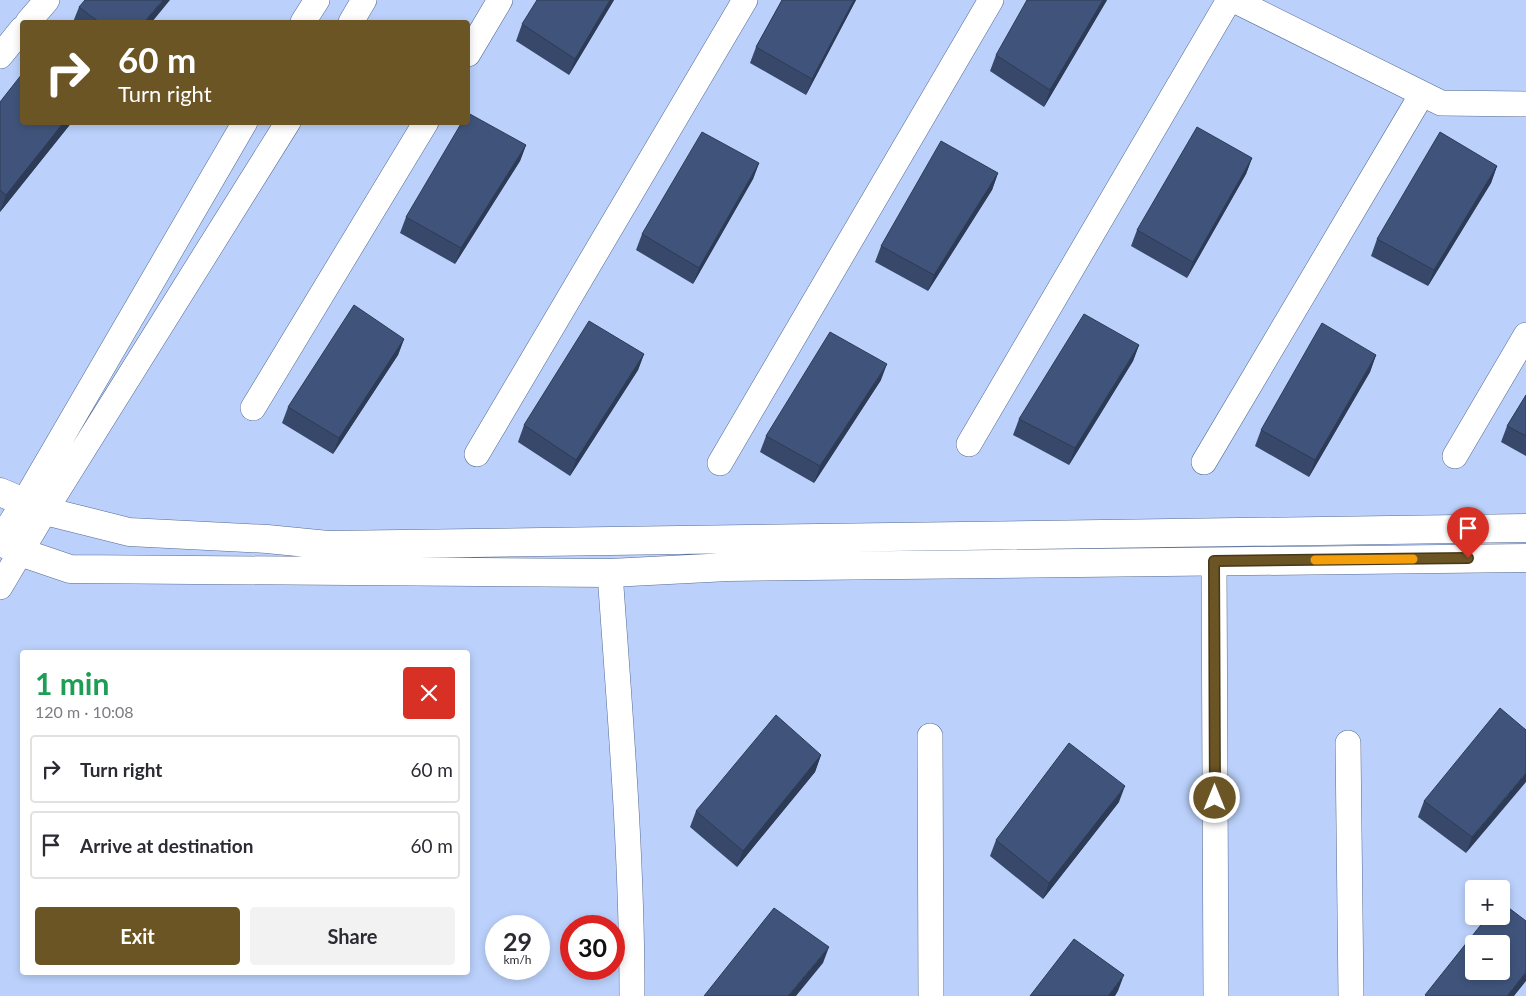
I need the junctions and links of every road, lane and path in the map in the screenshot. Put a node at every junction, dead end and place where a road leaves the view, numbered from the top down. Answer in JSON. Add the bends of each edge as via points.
{"nodes":[{"id":1,"x":47,"y":0,"type":"edge"},
{"id":2,"x":317,"y":0,"type":"edge"},
{"id":3,"x":364,"y":0,"type":"edge"},
{"id":4,"x":500,"y":0,"type":"edge"},
{"id":5,"x":745,"y":0,"type":"edge"},
{"id":6,"x":991,"y":0,"type":"edge"},
{"id":7,"x":1229,"y":0,"type":"edge"},
{"id":8,"x":1234,"y":0,"type":"edge"},
{"id":9,"x":30,"y":20,"type":"edge"},
{"id":10,"x":305,"y":20,"type":"edge"},
{"id":11,"x":352,"y":20,"type":"edge"},
{"id":12,"x":20,"y":31,"type":"edge"},
{"id":13,"x":470,"y":51,"type":"edge"},
{"id":14,"x":0,"y":56,"type":"edge"},
{"id":15,"x":1422,"y":94,"type":"junction"},
{"id":16,"x":1526,"y":104,"type":"edge"},
{"id":17,"x":243,"y":125,"type":"edge"},
{"id":18,"x":286,"y":125,"type":"edge"},
{"id":19,"x":424,"y":125,"type":"edge"},
{"id":20,"x":1526,"y":335,"type":"edge"},
{"id":21,"x":253,"y":408,"type":"dead end"},
{"id":22,"x":970,"y":444,"type":"dead end"},
{"id":23,"x":477,"y":454,"type":"dead end"},
{"id":24,"x":1454,"y":456,"type":"dead end"},
{"id":25,"x":1204,"y":462,"type":"dead end"},
{"id":26,"x":720,"y":463,"type":"dead end"},
{"id":27,"x":23,"y":502,"type":"edge"},
{"id":28,"x":1526,"y":528,"type":"edge"},
{"id":29,"x":7,"y":545,"type":"edge"},
{"id":30,"x":1526,"y":558,"type":"edge"},
{"id":31,"x":1214,"y":561,"type":"junction"},
{"id":32,"x":610,"y":573,"type":"junction"},
{"id":33,"x":0,"y":587,"type":"edge"},
{"id":34,"x":930,"y":736,"type":"dead end"},
{"id":35,"x":1348,"y":743,"type":"dead end"},
{"id":36,"x":632,"y":996,"type":"edge"},
{"id":37,"x":931,"y":996,"type":"edge"},
{"id":38,"x":1216,"y":996,"type":"edge"},
{"id":39,"x":1351,"y":996,"type":"edge"}],
"edges":[{"from":1,"to":9,"type":"street"},
{"from":2,"to":10,"type":"street"},
{"from":3,"to":11,"type":"street"},
{"from":4,"to":13,"type":"street"},
{"from":5,"to":23,"type":"street"},
{"from":6,"to":26,"type":"street"},
{"from":7,"to":22,"type":"street"},
{"from":8,"to":15,"type":"street"},
{"from":12,"to":14,"type":"street"},
{"from":15,"to":16,"type":"street","via":[[1441,103]]},
{"from":15,"to":25,"type":"street"},
{"from":17,"to":27,"type":"street"},
{"from":18,"to":27,"type":"street"},
{"from":19,"to":21,"type":"street"},
{"from":20,"to":24,"type":"street"},
{"from":27,"to":28,"type":"street","via":[[129,532],[328,544]]},
{"from":27,"to":29,"type":"street"},
{"from":29,"to":32,"type":"street","via":[[70,569]]},
{"from":29,"to":33,"type":"street"},
{"from":30,"to":31,"type":"street"},
{"from":31,"to":32,"type":"street","via":[[728,567]]},
{"from":31,"to":38,"type":"street"},
{"from":32,"to":36,"type":"street","via":[[631,895]]},
{"from":34,"to":37,"type":"street"},
{"from":35,"to":39,"type":"street"}]}
